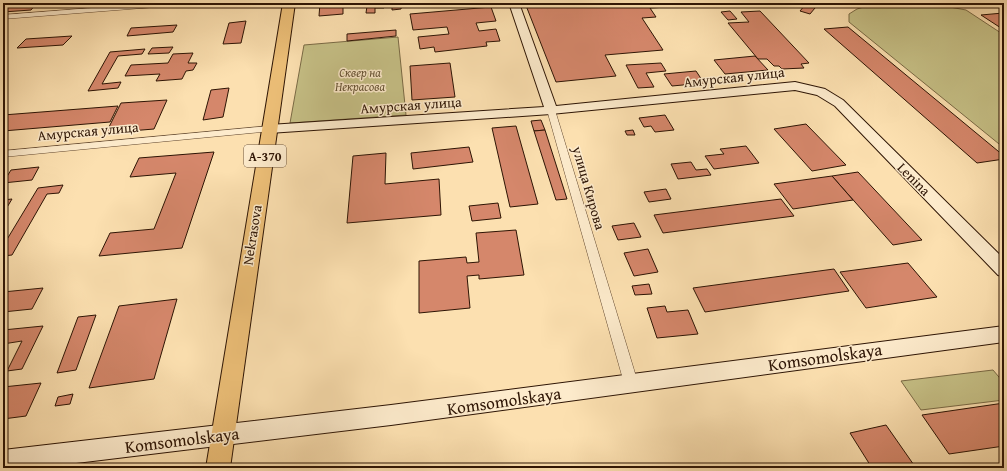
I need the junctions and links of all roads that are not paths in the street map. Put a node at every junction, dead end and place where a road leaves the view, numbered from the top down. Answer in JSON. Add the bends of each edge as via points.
{"nodes":[{"id":1,"x":181,"y":3,"type":"edge"},
{"id":2,"x":288,"y":3,"type":"edge"},
{"id":3,"x":514,"y":3,"type":"edge"},
{"id":4,"x":3,"y":17,"type":"edge"},
{"id":5,"x":821,"y":92,"type":"joint"},
{"id":6,"x":550,"y":110,"type":"junction"},
{"id":7,"x":268,"y":130,"type":"junction"},
{"id":8,"x":3,"y":154,"type":"edge"},
{"id":9,"x":1004,"y":270,"type":"edge"},
{"id":10,"x":1004,"y":334,"type":"edge"},
{"id":11,"x":631,"y":383,"type":"junction"},
{"id":12,"x":223,"y":435,"type":"junction"},
{"id":13,"x":3,"y":461,"type":"edge"},
{"id":14,"x":218,"y":468,"type":"edge"}],
"edges":[{"from":1,"to":4,"type":"street"},
{"from":2,"to":7,"type":"main road","name":"Nekrasova","number":"А-370"},
{"from":3,"to":6,"type":"main road","name":"улица Кирова"},
{"from":5,"to":6,"type":"main road","name":"Амурская улица","via":[[795,86]]},
{"from":5,"to":9,"type":"main road","name":"Lenina","via":[[839,103]]},
{"from":6,"to":7,"type":"main road","name":"Амурская улица"},
{"from":6,"to":11,"type":"street","name":"улица Кирова"},
{"from":7,"to":8,"type":"street","name":"Амурская улица"},
{"from":7,"to":12,"type":"main road","name":"Nekrasova","number":"А-370"},
{"from":10,"to":11,"type":"main road","name":"Komsomolskaya"},
{"from":11,"to":12,"type":"main road","name":"Komsomolskaya","via":[[392,416]]},
{"from":12,"to":13,"type":"main road","name":"Komsomolskaya"},
{"from":12,"to":14,"type":"main road","name":"Nekrasova","number":"А-370"}]}
